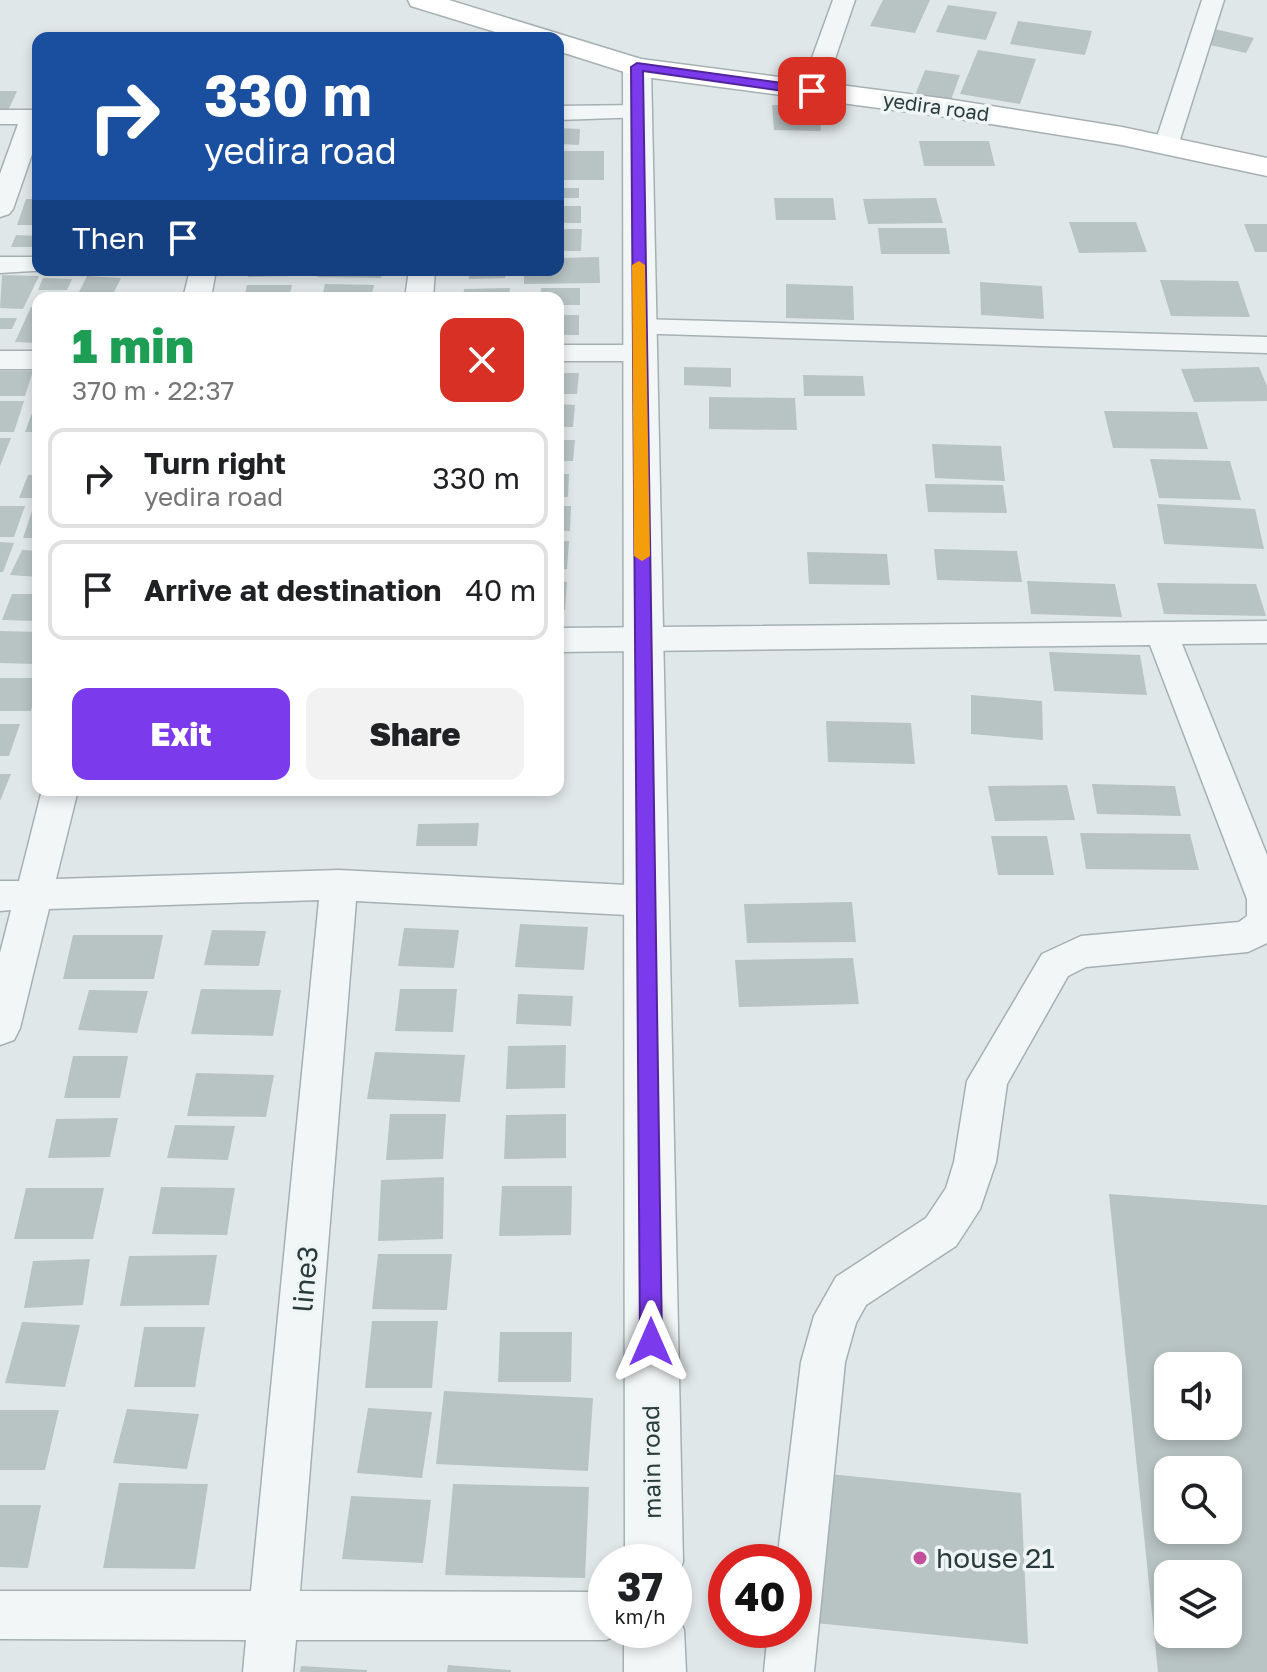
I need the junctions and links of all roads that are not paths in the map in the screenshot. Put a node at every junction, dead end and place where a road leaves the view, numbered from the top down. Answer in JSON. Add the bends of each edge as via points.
{"nodes":[{"id":1,"x":421,"y":0,"type":"edge"},
{"id":2,"x":844,"y":0,"type":"edge"},
{"id":3,"x":1213,"y":0,"type":"edge"},
{"id":4,"x":525,"y":32,"type":"edge"},
{"id":5,"x":564,"y":44,"type":"edge"},
{"id":6,"x":637,"y":67,"type":"junction"},
{"id":7,"x":812,"y":91,"type":"junction"},
{"id":8,"x":637,"y":112,"type":"junction"},
{"id":9,"x":564,"y":113,"type":"edge"},
{"id":10,"x":0,"y":117,"type":"edge"},
{"id":11,"x":32,"y":117,"type":"edge"},
{"id":12,"x":32,"y":130,"type":"edge"},
{"id":13,"x":1166,"y":146,"type":"junction"},
{"id":14,"x":1267,"y":167,"type":"edge"},
{"id":15,"x":11,"y":199,"type":"edge"},
{"id":16,"x":0,"y":265,"type":"edge"},
{"id":17,"x":32,"y":265,"type":"edge"},
{"id":18,"x":640,"y":340,"type":"junction"},
{"id":19,"x":1267,"y":345,"type":"edge"},
{"id":20,"x":564,"y":352,"type":"edge"},
{"id":21,"x":0,"y":360,"type":"edge"},
{"id":22,"x":32,"y":360,"type":"edge"},
{"id":23,"x":1267,"y":632,"type":"edge"},
{"id":24,"x":1162,"y":634,"type":"junction"},
{"id":25,"x":564,"y":640,"type":"edge"},
{"id":26,"x":643,"y":640,"type":"junction"},
{"id":27,"x":58,"y":796,"type":"edge"},
{"id":28,"x":339,"y":885,"type":"junction"},
{"id":29,"x":16,"y":896,"type":"edge"},
{"id":30,"x":646,"y":901,"type":"junction"},
{"id":31,"x":0,"y":1028,"type":"edge"},
{"id":32,"x":654,"y":1544,"type":"edge"},
{"id":33,"x":803,"y":1544,"type":"edge"},
{"id":34,"x":276,"y":1614,"type":"junction"},
{"id":35,"x":0,"y":1615,"type":"edge"},
{"id":36,"x":588,"y":1616,"type":"edge"},
{"id":37,"x":654,"y":1648,"type":"edge"},
{"id":38,"x":791,"y":1648,"type":"edge"},
{"id":39,"x":268,"y":1672,"type":"edge"},
{"id":40,"x":655,"y":1672,"type":"edge"},
{"id":41,"x":789,"y":1672,"type":"edge"}],
"edges":[{"from":1,"to":4,"type":"main road"},
{"from":2,"to":7,"type":"street"},
{"from":3,"to":13,"type":"street"},
{"from":5,"to":6,"type":"main road","name":"yedira road"},
{"from":6,"to":7,"type":"main road","name":"yedira road"},
{"from":6,"to":8,"type":"street","name":"main road"},
{"from":7,"to":13,"type":"main road","name":"yedira road"},
{"from":8,"to":9,"type":"street"},
{"from":8,"to":18,"type":"street","name":"main road"},
{"from":10,"to":11,"type":"street"},
{"from":12,"to":15,"type":"street"},
{"from":13,"to":14,"type":"main road","name":"yedira road"},
{"from":16,"to":17,"type":"street"},
{"from":18,"to":19,"type":"street"},
{"from":18,"to":20,"type":"street"},
{"from":18,"to":26,"type":"street","name":"main road"},
{"from":21,"to":22,"type":"street"},
{"from":23,"to":24,"type":"street"},
{"from":24,"to":26,"type":"street"},
{"from":24,"to":33,"type":"street","via":[[1266,899],[1266,922],[1248,937],[1081,952],[1055,965],[987,1081],[965,1196],[941,1232],[851,1291],[836,1316],[823,1362]]},
{"from":25,"to":26,"type":"street"},
{"from":26,"to":30,"type":"street","name":"main road"},
{"from":27,"to":29,"type":"street"},
{"from":28,"to":29,"type":"street"},
{"from":28,"to":30,"type":"street"},
{"from":28,"to":34,"type":"street","name":"line3"},
{"from":29,"to":31,"type":"street"},
{"from":30,"to":32,"type":"street","name":"main road"},
{"from":34,"to":35,"type":"street"},
{"from":34,"to":36,"type":"street"},
{"from":34,"to":39,"type":"street","name":"line3"},
{"from":37,"to":40,"type":"street"},
{"from":38,"to":41,"type":"street"}]}
